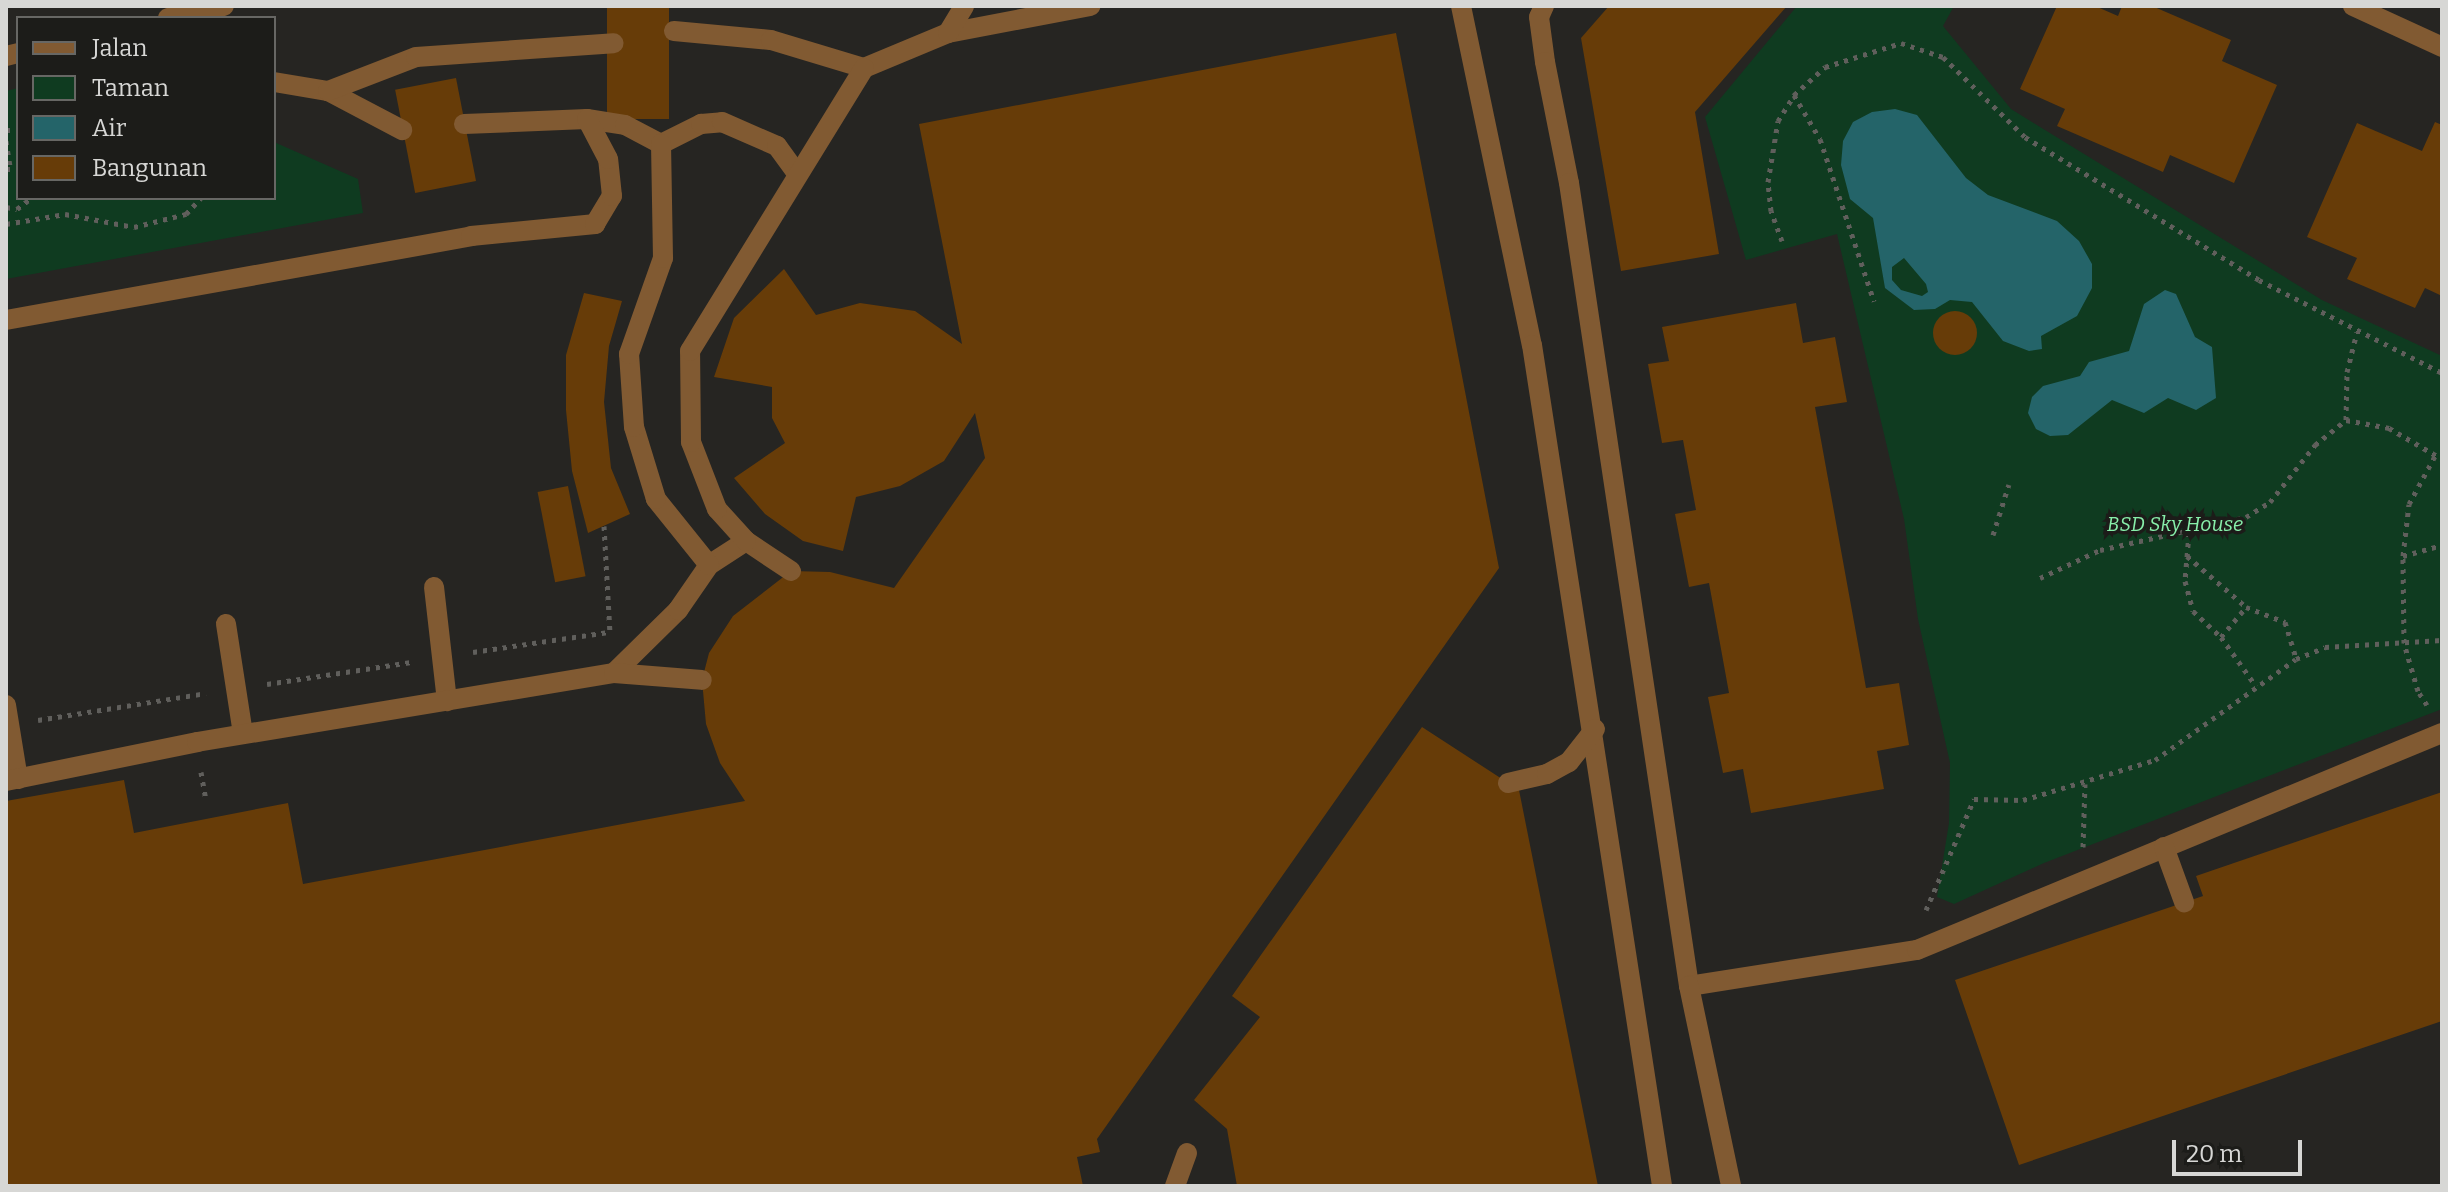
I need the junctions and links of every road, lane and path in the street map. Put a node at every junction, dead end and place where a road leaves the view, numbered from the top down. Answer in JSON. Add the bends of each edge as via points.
{"nodes":[{"id":1,"x":224,"y":6,"type":"edge"},
{"id":2,"x":964,"y":6,"type":"edge"},
{"id":3,"x":1090,"y":6,"type":"edge"},
{"id":4,"x":1461,"y":6,"type":"edge"},
{"id":5,"x":1544,"y":6,"type":"edge"},
{"id":6,"x":2353,"y":6,"type":"edge"},
{"id":7,"x":177,"y":16,"type":"edge"},
{"id":8,"x":674,"y":31,"type":"dead end"},
{"id":9,"x":948,"y":33,"type":"junction"},
{"id":10,"x":614,"y":43,"type":"dead end"},
{"id":11,"x":2442,"y":47,"type":"edge"},
{"id":12,"x":864,"y":68,"type":"junction"},
{"id":13,"x":276,"y":82,"type":"edge"},
{"id":14,"x":328,"y":91,"type":"junction"},
{"id":15,"x":1794,"y":95,"type":"junction"},
{"id":16,"x":587,"y":119,"type":"junction"},
{"id":17,"x":464,"y":124,"type":"dead end"},
{"id":18,"x":402,"y":130,"type":"dead end"},
{"id":19,"x":6,"y":141,"type":"edge"},
{"id":20,"x":661,"y":144,"type":"junction"},
{"id":21,"x":8,"y":168,"type":"edge"},
{"id":22,"x":796,"y":172,"type":"junction"},
{"id":23,"x":28,"y":200,"type":"edge"},
{"id":24,"x":199,"y":200,"type":"edge"},
{"id":25,"x":6,"y":207,"type":"edge"},
{"id":26,"x":17,"y":209,"type":"junction"},
{"id":27,"x":19,"y":221,"type":"junction"},
{"id":28,"x":6,"y":224,"type":"edge"},
{"id":29,"x":1782,"y":241,"type":"dead end"},
{"id":30,"x":1874,"y":301,"type":"dead end"},
{"id":31,"x":6,"y":320,"type":"edge"},
{"id":32,"x":2357,"y":332,"type":"junction"},
{"id":33,"x":2442,"y":373,"type":"edge"},
{"id":34,"x":2346,"y":420,"type":"junction"},
{"id":35,"x":2436,"y":454,"type":"junction"},
{"id":36,"x":2442,"y":459,"type":"edge"},
{"id":37,"x":2009,"y":484,"type":"dead end"},
{"id":38,"x":604,"y":526,"type":"dead end"},
{"id":39,"x":2189,"y":533,"type":"junction"},
{"id":40,"x":1993,"y":535,"type":"dead end"},
{"id":41,"x":746,"y":541,"type":"junction"},
{"id":42,"x":2442,"y":545,"type":"edge"},
{"id":43,"x":2187,"y":556,"type":"junction"},
{"id":44,"x":2403,"y":556,"type":"junction"},
{"id":45,"x":709,"y":565,"type":"junction"},
{"id":46,"x":791,"y":571,"type":"dead end"},
{"id":47,"x":2040,"y":578,"type":"dead end"},
{"id":48,"x":434,"y":587,"type":"dead end"},
{"id":49,"x":2246,"y":607,"type":"junction"},
{"id":50,"x":226,"y":624,"type":"dead end"},
{"id":51,"x":610,"y":632,"type":"junction"},
{"id":52,"x":2221,"y":637,"type":"junction"},
{"id":53,"x":2442,"y":640,"type":"edge"},
{"id":54,"x":2404,"y":643,"type":"junction"},
{"id":55,"x":443,"y":657,"type":"junction"},
{"id":56,"x":2296,"y":659,"type":"junction"},
{"id":57,"x":614,"y":673,"type":"junction"},
{"id":58,"x":702,"y":680,"type":"dead end"},
{"id":59,"x":2256,"y":686,"type":"junction"},
{"id":60,"x":236,"y":689,"type":"junction"},
{"id":61,"x":447,"y":701,"type":"junction"},
{"id":62,"x":2434,"y":713,"type":"dead end"},
{"id":63,"x":7,"y":715,"type":"edge"},
{"id":64,"x":1595,"y":729,"type":"junction"},
{"id":65,"x":2442,"y":733,"type":"edge"},
{"id":66,"x":243,"y":734,"type":"junction"},
{"id":67,"x":12,"y":780,"type":"edge"},
{"id":68,"x":1508,"y":783,"type":"dead end"},
{"id":69,"x":2085,"y":784,"type":"junction"},
{"id":70,"x":2164,"y":847,"type":"junction"},
{"id":71,"x":2082,"y":882,"type":"junction"},
{"id":72,"x":2184,"y":902,"type":"dead end"},
{"id":73,"x":1917,"y":950,"type":"junction"},
{"id":74,"x":1689,"y":986,"type":"junction"},
{"id":75,"x":1187,"y":1153,"type":"dead end"},
{"id":76,"x":1175,"y":1186,"type":"edge"},
{"id":77,"x":1662,"y":1186,"type":"edge"},
{"id":78,"x":1731,"y":1186,"type":"edge"}],
"edges":[{"from":1,"to":7,"type":"street"},
{"from":2,"to":9,"type":"street"},
{"from":3,"to":9,"type":"street"},
{"from":4,"to":64,"type":"street","via":[[1532,345]]},
{"from":5,"to":74,"type":"street","via":[[1539,17],[1545,62],[1569,183]]},
{"from":6,"to":11,"type":"street"},
{"from":8,"to":12,"type":"street","via":[[771,40]]},
{"from":9,"to":12,"type":"street"},
{"from":10,"to":14,"type":"street","via":[[416,57]]},
{"from":12,"to":22,"type":"street"},
{"from":13,"to":14,"type":"street"},
{"from":14,"to":18,"type":"street"},
{"from":15,"to":29,"type":"path","via":[[1778,121],[1769,155],[1771,211]]},
{"from":15,"to":30,"type":"path","via":[[1820,139]]},
{"from":15,"to":32,"type":"path","via":[[1825,67],[1864,51],[1901,43],[1943,57],[2025,137],[2259,280]]},
{"from":16,"to":17,"type":"street"},
{"from":16,"to":20,"type":"street","via":[[625,125]]},
{"from":16,"to":31,"type":"street","via":[[608,159],[612,196],[595,224],[471,236]]},
{"from":19,"to":21,"type":"path"},
{"from":20,"to":22,"type":"street","via":[[701,124],[722,122],[777,146]]},
{"from":20,"to":45,"type":"street","via":[[663,258],[629,354],[634,427],[656,499]]},
{"from":22,"to":41,"type":"street","via":[[690,351],[691,442],[717,509]]},
{"from":23,"to":26,"type":"path"},
{"from":24,"to":27,"type":"path","via":[[186,214],[134,227],[107,224],[86,214]]},
{"from":25,"to":26,"type":"path"},
{"from":26,"to":27,"type":"path"},
{"from":27,"to":28,"type":"path"},
{"from":32,"to":33,"type":"path"},
{"from":32,"to":34,"type":"path","via":[[2347,372]]},
{"from":34,"to":35,"type":"path","via":[[2389,428]]},
{"from":34,"to":39,"type":"path","via":[[2315,445],[2270,502],[2246,517]]},
{"from":35,"to":36,"type":"path"},
{"from":35,"to":44,"type":"path","via":[[2409,504]]},
{"from":37,"to":40,"type":"path"},
{"from":38,"to":51,"type":"path"},
{"from":39,"to":43,"type":"path"},
{"from":39,"to":47,"type":"path","via":[[2100,550]]},
{"from":41,"to":45,"type":"street"},
{"from":41,"to":46,"type":"street"},
{"from":42,"to":44,"type":"path"},
{"from":43,"to":49,"type":"path"},
{"from":43,"to":52,"type":"path","via":[[2185,581],[2193,611]]},
{"from":44,"to":54,"type":"path"},
{"from":45,"to":57,"type":"street","via":[[678,610]]},
{"from":48,"to":55,"type":"street"},
{"from":49,"to":52,"type":"path"},
{"from":49,"to":56,"type":"path","via":[[2285,622]]},
{"from":50,"to":60,"type":"street"},
{"from":51,"to":55,"type":"path"},
{"from":51,"to":57,"type":"path"},
{"from":52,"to":59,"type":"path"},
{"from":53,"to":54,"type":"path"},
{"from":54,"to":56,"type":"path","via":[[2349,642]]},
{"from":54,"to":62,"type":"path","via":[[2418,691]]},
{"from":55,"to":60,"type":"path"},
{"from":55,"to":61,"type":"street"},
{"from":56,"to":59,"type":"path"},
{"from":57,"to":58,"type":"street"},
{"from":57,"to":61,"type":"street"},
{"from":59,"to":69,"type":"path","via":[[2155,760]]},
{"from":60,"to":63,"type":"path"},
{"from":60,"to":66,"type":"street"},
{"from":61,"to":66,"type":"street"},
{"from":63,"to":67,"type":"street"},
{"from":64,"to":68,"type":"street","via":[[1569,762],[1547,774]]},
{"from":64,"to":77,"type":"street"},
{"from":65,"to":70,"type":"street"},
{"from":66,"to":67,"type":"street"},
{"from":69,"to":71,"type":"path"},
{"from":69,"to":73,"type":"path","via":[[2023,800],[1974,799],[1929,895]]},
{"from":70,"to":71,"type":"street"},
{"from":70,"to":72,"type":"street"},
{"from":71,"to":73,"type":"street"},
{"from":73,"to":74,"type":"street"},
{"from":74,"to":78,"type":"street"},
{"from":75,"to":76,"type":"street"}]}
